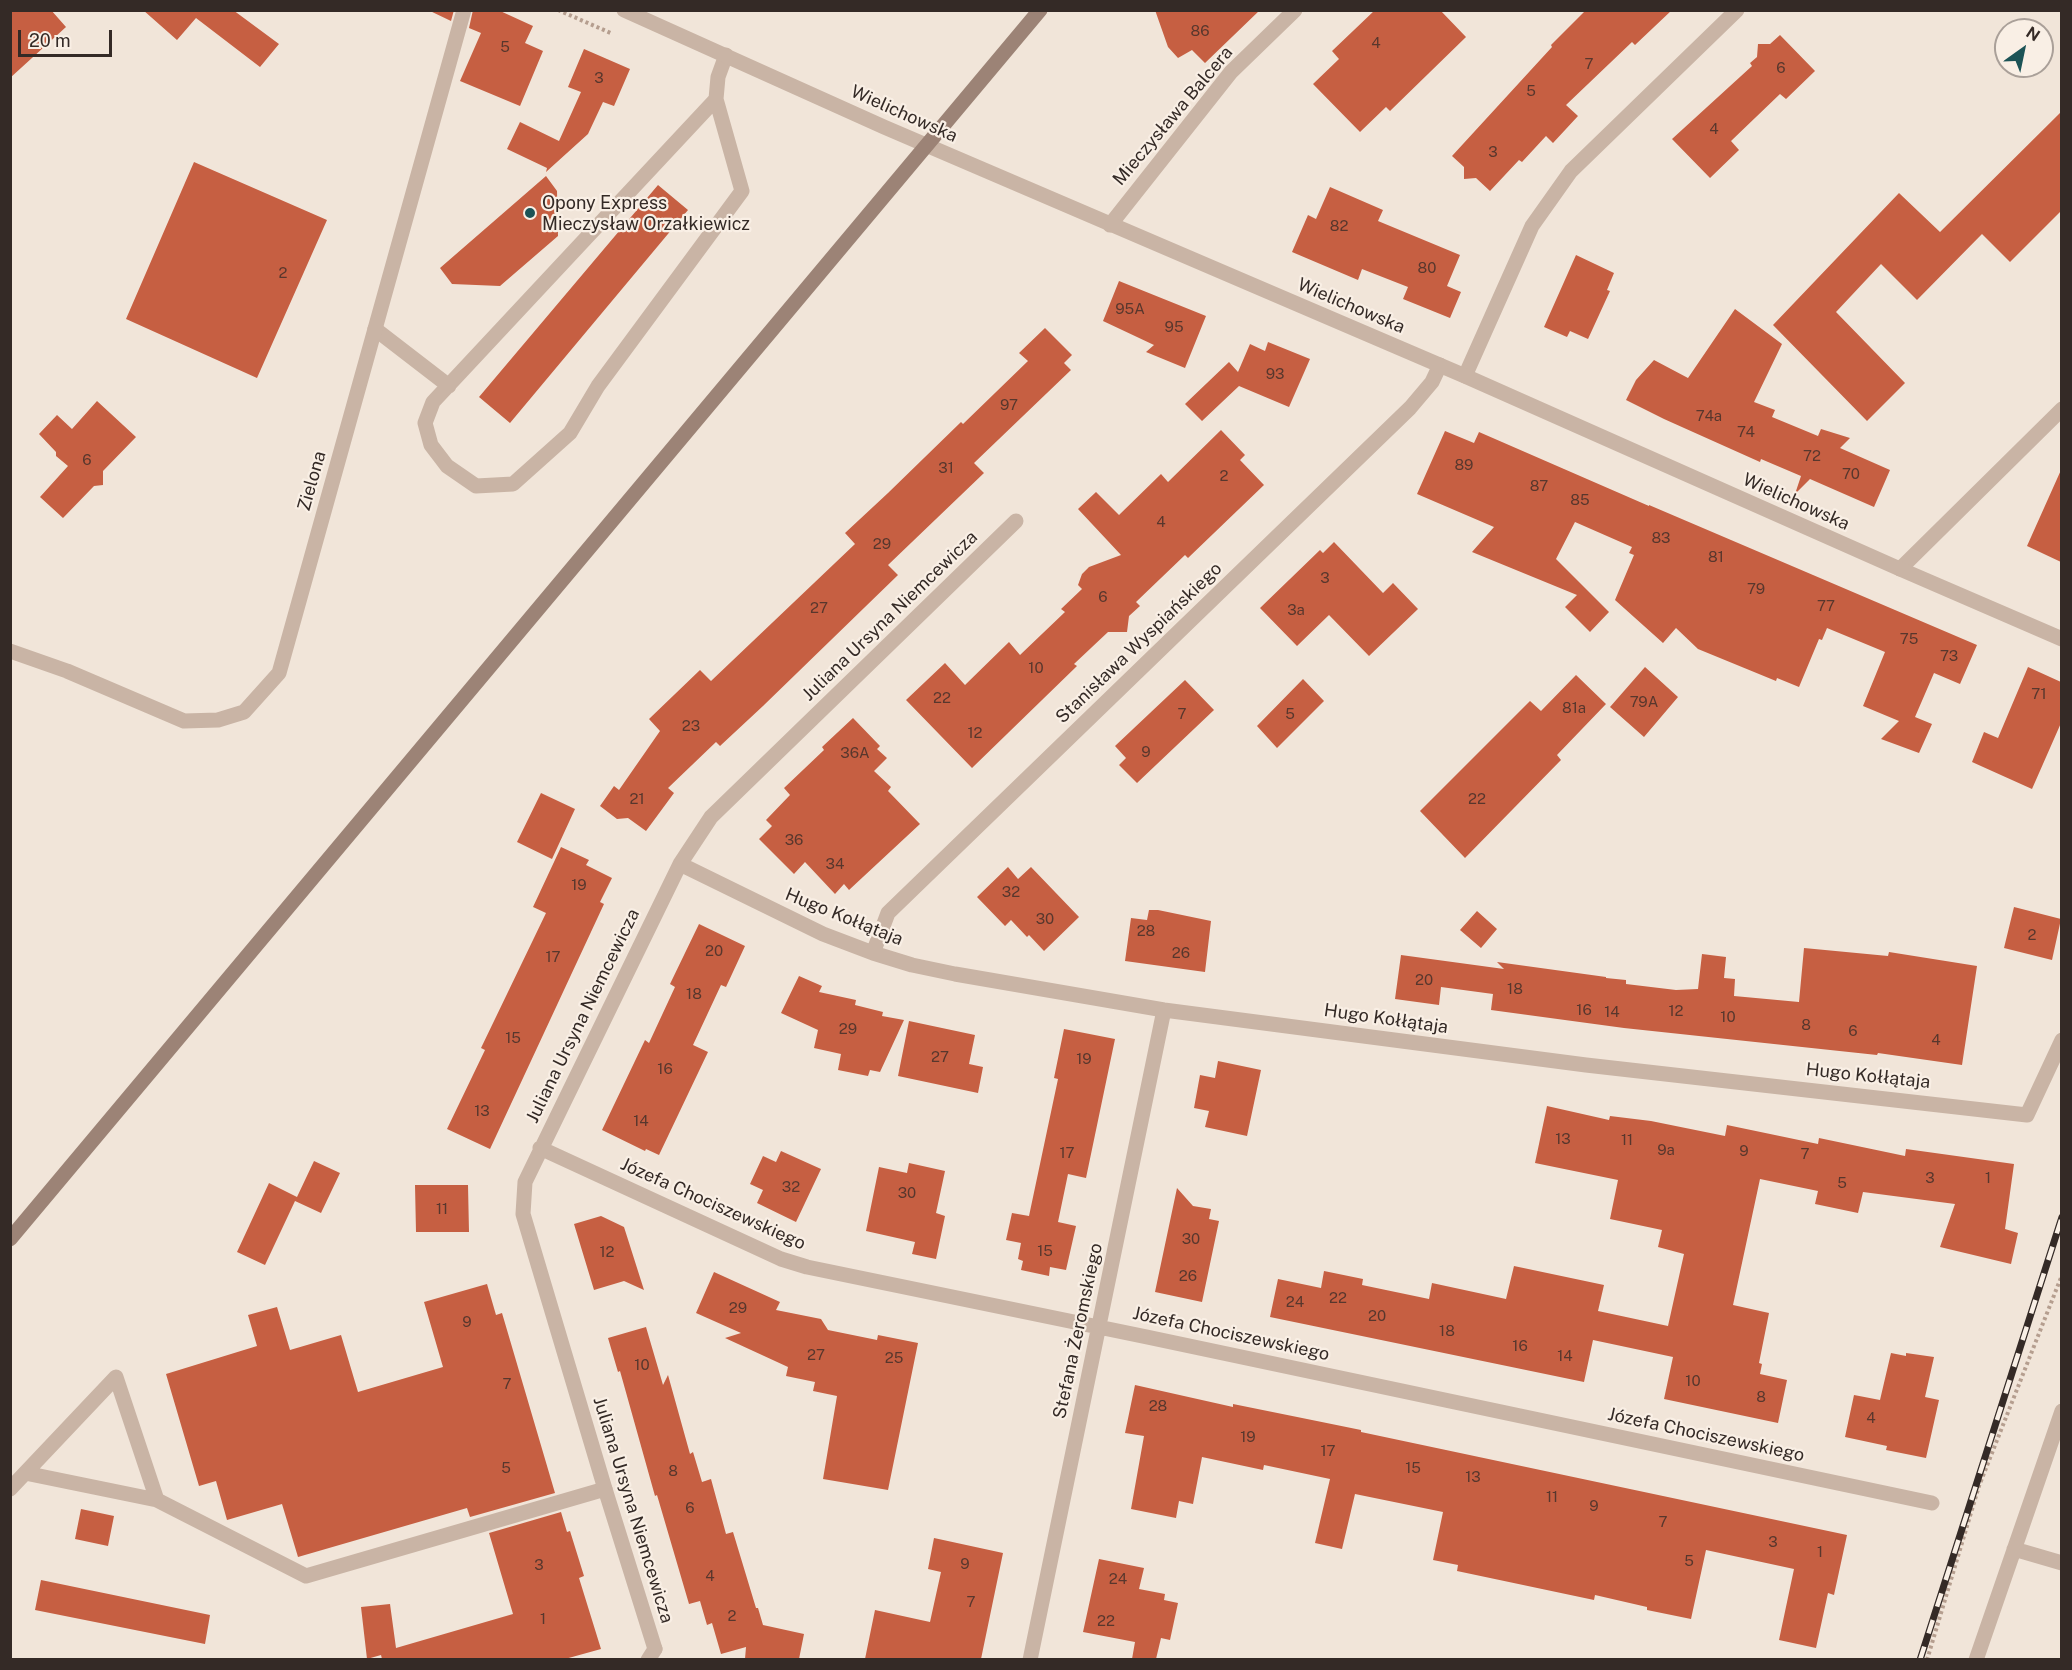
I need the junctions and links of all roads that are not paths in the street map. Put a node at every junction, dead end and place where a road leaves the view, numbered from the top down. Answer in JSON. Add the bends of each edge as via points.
{"nodes":[{"id":1,"x":464,"y":10,"type":"edge"},
{"id":2,"x":624,"y":10,"type":"edge"},
{"id":3,"x":1040,"y":10,"type":"edge"},
{"id":4,"x":1295,"y":10,"type":"edge"},
{"id":5,"x":1737,"y":10,"type":"edge"},
{"id":6,"x":726,"y":55,"type":"junction"},
{"id":7,"x":716,"y":99,"type":"junction"},
{"id":8,"x":928,"y":146,"type":"junction"},
{"id":9,"x":1110,"y":225,"type":"junction"},
{"id":10,"x":375,"y":329,"type":"junction"},
{"id":11,"x":1440,"y":365,"type":"junction"},
{"id":12,"x":1465,"y":376,"type":"junction"},
{"id":13,"x":450,"y":386,"type":"junction"},
{"id":14,"x":2061,"y":409,"type":"edge"},
{"id":15,"x":1016,"y":521,"type":"dead end"},
{"id":16,"x":1900,"y":569,"type":"junction"},
{"id":17,"x":2061,"y":639,"type":"edge"},
{"id":18,"x":10,"y":651,"type":"edge"},
{"id":19,"x":680,"y":864,"type":"junction"},
{"id":20,"x":873,"y":953,"type":"junction"},
{"id":21,"x":1164,"y":1010,"type":"junction"},
{"id":22,"x":2061,"y":1040,"type":"edge"},
{"id":23,"x":540,"y":1148,"type":"junction"},
{"id":24,"x":10,"y":1239,"type":"edge"},
{"id":25,"x":1099,"y":1327,"type":"junction"},
{"id":26,"x":2061,"y":1411,"type":"edge"},
{"id":27,"x":25,"y":1473,"type":"junction"},
{"id":28,"x":10,"y":1489,"type":"edge"},
{"id":29,"x":605,"y":1489,"type":"junction"},
{"id":30,"x":157,"y":1500,"type":"junction"},
{"id":31,"x":1932,"y":1503,"type":"dead end"},
{"id":32,"x":2014,"y":1550,"type":"junction"},
{"id":33,"x":2061,"y":1563,"type":"edge"},
{"id":34,"x":652,"y":1654,"type":"edge"},
{"id":35,"x":1030,"y":1659,"type":"edge"},
{"id":36,"x":1976,"y":1659,"type":"edge"}],
"edges":[{"from":1,"to":10,"type":"street","name":"Zielona"},
{"from":2,"to":6,"type":"street","name":"Wielichowska"},
{"from":3,"to":8,"type":"main road"},
{"from":4,"to":9,"type":"street","name":"Mieczysława Balcera","via":[[1231,72]]},
{"from":5,"to":12,"type":"street","via":[[1571,171],[1532,226]]},
{"from":6,"to":7,"type":"street"},
{"from":6,"to":8,"type":"street","name":"Wielichowska"},
{"from":7,"to":13,"type":"street"},
{"from":7,"to":13,"type":"street","via":[[742,191],[598,386],[570,433],[513,484],[476,486],[447,466],[431,446],[424,423],[433,402]]},
{"from":8,"to":9,"type":"street","name":"Wielichowska"},
{"from":8,"to":24,"type":"main road"},
{"from":9,"to":11,"type":"street","name":"Wielichowska"},
{"from":10,"to":13,"type":"street"},
{"from":10,"to":18,"type":"street","name":"Zielona","via":[[279,674],[244,712],[218,720],[184,721]]},
{"from":11,"to":12,"type":"street","name":"Wielichowska"},
{"from":11,"to":20,"type":"street","name":"Stanisława Wyspiańskiego","via":[[1432,382],[1410,408],[888,913]]},
{"from":12,"to":16,"type":"street","name":"Wielichowska"},
{"from":14,"to":16,"type":"street"},
{"from":15,"to":19,"type":"street","name":"Juliana Ursyna Niemcewicza","via":[[711,818]]},
{"from":16,"to":17,"type":"street","name":"Wielichowska"},
{"from":19,"to":20,"type":"street","name":"Hugo Kołłątaja","via":[[823,934]]},
{"from":19,"to":23,"type":"street","name":"Juliana Ursyna Niemcewicza"},
{"from":20,"to":21,"type":"street","name":"Hugo Kołłątaja","via":[[955,974]]},
{"from":21,"to":22,"type":"street","name":"Hugo Kołłątaja","via":[[1586,1065],[2027,1115]]},
{"from":21,"to":25,"type":"street","name":"Stefana Żeromskiego"},
{"from":23,"to":25,"type":"street","name":"Józefa Chociszewskiego","via":[[781,1259]]},
{"from":23,"to":29,"type":"street","name":"Juliana Ursyna Niemcewicza","via":[[525,1182],[523,1214]]},
{"from":25,"to":31,"type":"street","name":"Józefa Chociszewskiego"},
{"from":25,"to":35,"type":"street","name":"Stefana Żeromskiego"},
{"from":26,"to":32,"type":"street"},
{"from":27,"to":28,"type":"street"},
{"from":27,"to":30,"type":"street"},
{"from":27,"to":30,"type":"street","via":[[116,1377]]},
{"from":29,"to":30,"type":"street","via":[[306,1576]]},
{"from":29,"to":34,"type":"street","name":"Juliana Ursyna Niemcewicza"},
{"from":32,"to":33,"type":"street"},
{"from":32,"to":36,"type":"street"}]}
